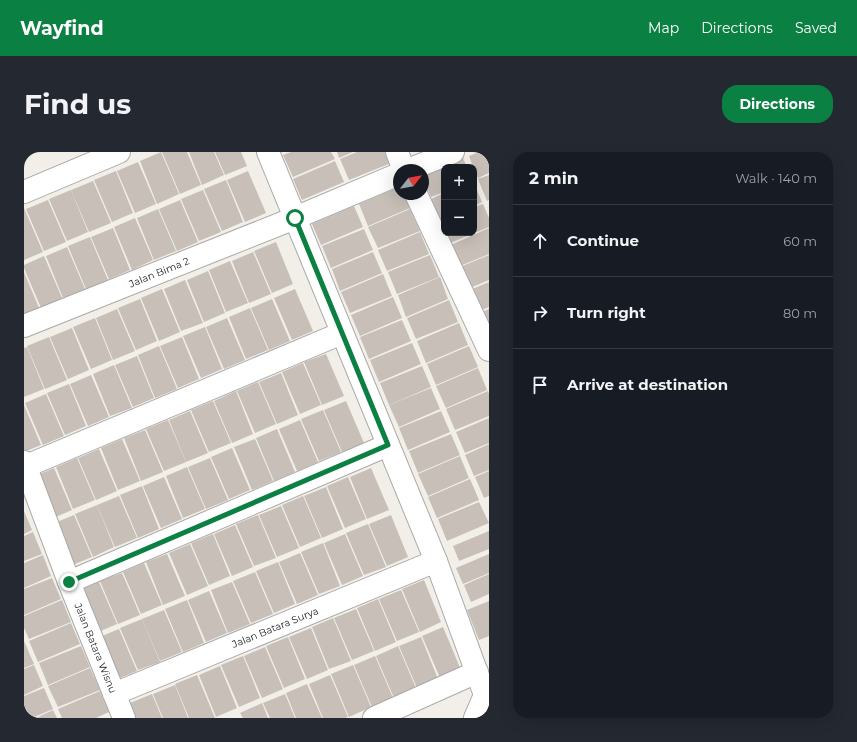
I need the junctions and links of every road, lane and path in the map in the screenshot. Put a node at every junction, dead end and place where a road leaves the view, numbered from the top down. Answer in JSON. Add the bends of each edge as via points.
{"nodes":[{"id":1,"x":119,"y":152,"type":"edge"},
{"id":2,"x":268,"y":152,"type":"edge"},
{"id":3,"x":397,"y":152,"type":"edge"},
{"id":4,"x":453,"y":152,"type":"edge"},
{"id":5,"x":402,"y":164,"type":"edge"},
{"id":6,"x":423,"y":164,"type":"edge"},
{"id":7,"x":393,"y":177,"type":"edge"},
{"id":8,"x":24,"y":192,"type":"edge"},
{"id":9,"x":419,"y":200,"type":"edge"},
{"id":10,"x":295,"y":218,"type":"junction"},
{"id":11,"x":24,"y":326,"type":"edge"},
{"id":12,"x":342,"y":334,"type":"junction"},
{"id":13,"x":489,"y":350,"type":"edge"},
{"id":14,"x":388,"y":445,"type":"junction"},
{"id":15,"x":25,"y":465,"type":"edge"},
{"id":16,"x":436,"y":561,"type":"junction"},
{"id":17,"x":69,"y":582,"type":"junction"},
{"id":18,"x":477,"y":672,"type":"junction"},
{"id":19,"x":114,"y":694,"type":"junction"},
{"id":20,"x":487,"y":694,"type":"edge"},
{"id":21,"x":124,"y":718,"type":"edge"},
{"id":22,"x":374,"y":718,"type":"edge"},
{"id":23,"x":475,"y":718,"type":"edge"}],
"edges":[{"from":1,"to":8,"type":"street"},
{"from":2,"to":10,"type":"street"},
{"from":3,"to":5,"type":"street"},
{"from":4,"to":6,"type":"street"},
{"from":7,"to":10,"type":"street","name":"Jalan Bima 2"},
{"from":9,"to":13,"type":"street"},
{"from":10,"to":11,"type":"street","name":"Jalan Bima 2"},
{"from":10,"to":12,"type":"street"},
{"from":12,"to":14,"type":"street"},
{"from":12,"to":15,"type":"street"},
{"from":14,"to":16,"type":"street"},
{"from":14,"to":17,"type":"street"},
{"from":15,"to":17,"type":"street","name":"Jalan Batara Wisnu"},
{"from":16,"to":18,"type":"street"},
{"from":16,"to":19,"type":"street","name":"Jalan Batara Surya"},
{"from":17,"to":19,"type":"street","name":"Jalan Batara Wisnu"},
{"from":18,"to":20,"type":"street"},
{"from":18,"to":22,"type":"street"},
{"from":19,"to":21,"type":"street","name":"Jalan Batara Wisnu"},
{"from":20,"to":23,"type":"street"}]}
